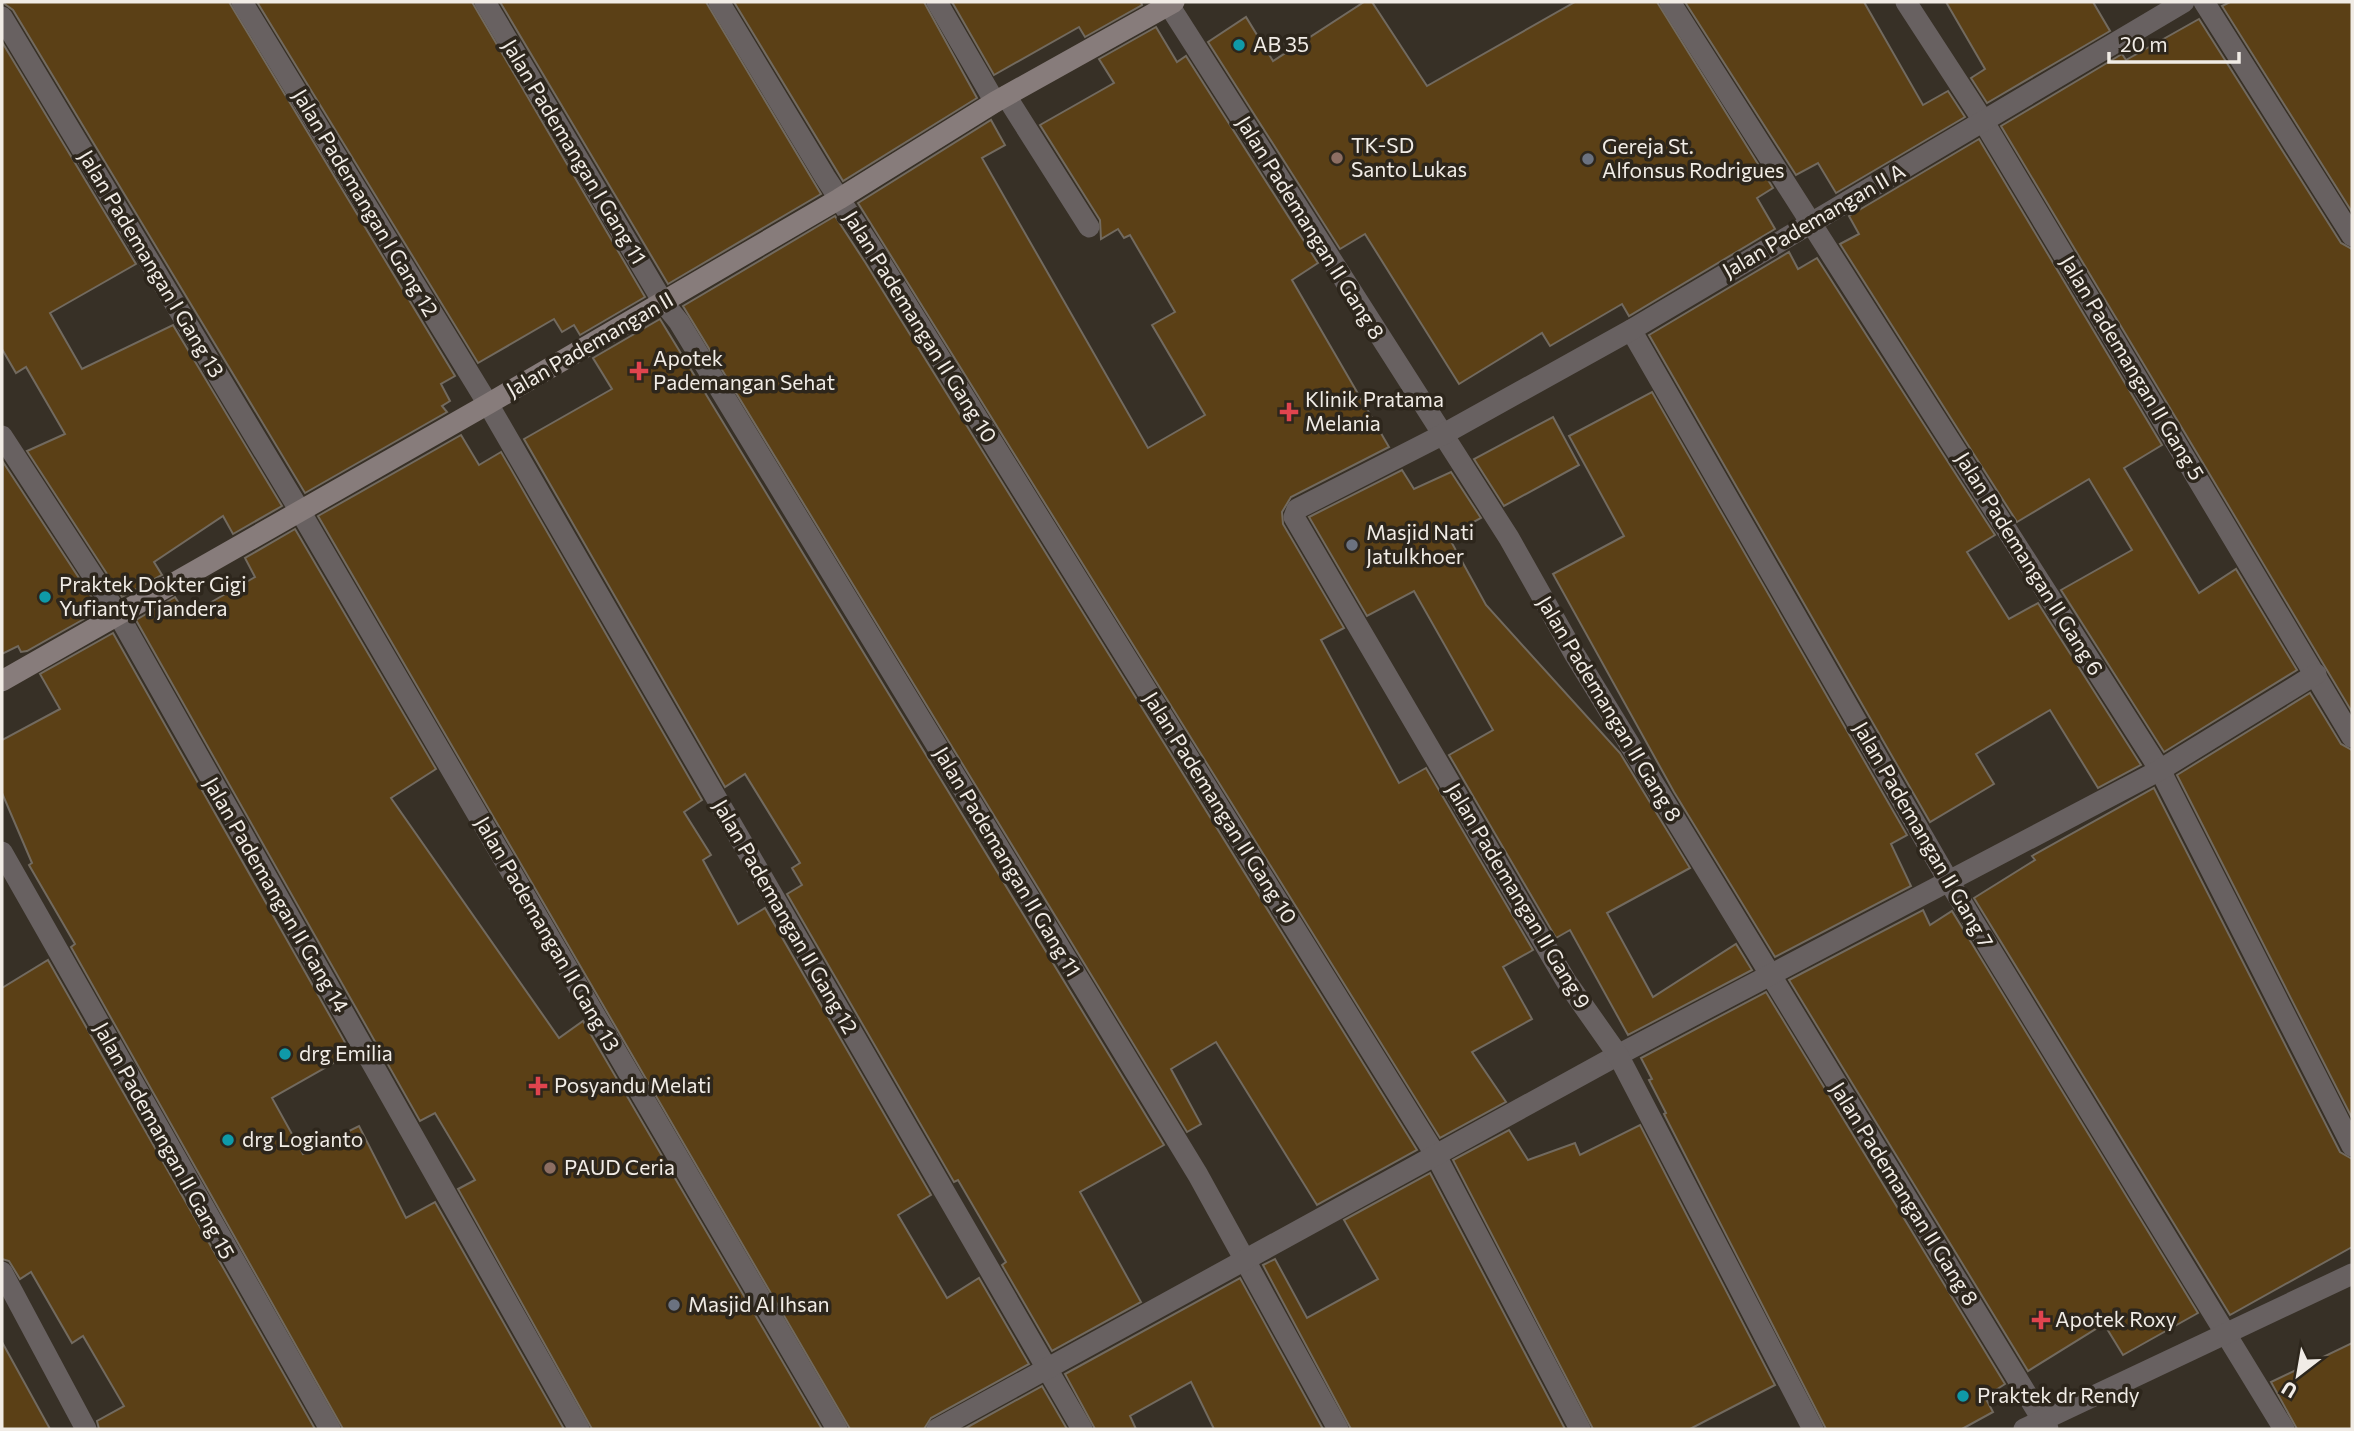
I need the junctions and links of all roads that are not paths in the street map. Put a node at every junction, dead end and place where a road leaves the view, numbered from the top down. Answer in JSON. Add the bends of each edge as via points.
{"nodes":[{"id":1,"x":242,"y":2,"type":"edge"},
{"id":2,"x":485,"y":2,"type":"edge"},
{"id":3,"x":719,"y":2,"type":"edge"},
{"id":4,"x":937,"y":2,"type":"edge"},
{"id":5,"x":1670,"y":2,"type":"edge"},
{"id":6,"x":1906,"y":2,"type":"edge"},
{"id":7,"x":2184,"y":2,"type":"edge"},
{"id":8,"x":2204,"y":2,"type":"edge"},
{"id":9,"x":1170,"y":3,"type":"edge"},
{"id":10,"x":2152,"y":10,"type":"edge"},
{"id":11,"x":2,"y":17,"type":"edge"},
{"id":12,"x":1001,"y":99,"type":"junction"},
{"id":13,"x":1982,"y":119,"type":"junction"},
{"id":14,"x":839,"y":199,"type":"junction"},
{"id":15,"x":1811,"y":221,"type":"junction"},
{"id":16,"x":1089,"y":227,"type":"dead end"},
{"id":17,"x":2352,"y":236,"type":"edge"},
{"id":18,"x":663,"y":302,"type":"junction"},
{"id":19,"x":1631,"y":330,"type":"junction"},
{"id":20,"x":488,"y":404,"type":"junction"},
{"id":21,"x":1442,"y":435,"type":"junction"},
{"id":22,"x":2,"y":436,"type":"edge"},
{"id":23,"x":300,"y":511,"type":"junction"},
{"id":24,"x":119,"y":616,"type":"junction"},
{"id":25,"x":2316,"y":674,"type":"junction"},
{"id":26,"x":2,"y":681,"type":"edge"},
{"id":27,"x":2352,"y":737,"type":"edge"},
{"id":28,"x":2160,"y":770,"type":"junction"},
{"id":29,"x":2,"y":852,"type":"edge"},
{"id":30,"x":1948,"y":880,"type":"junction"},
{"id":31,"x":1770,"y":976,"type":"junction"},
{"id":32,"x":1618,"y":1055,"type":"junction"},
{"id":33,"x":2352,"y":1146,"type":"edge"},
{"id":34,"x":1435,"y":1154,"type":"junction"},
{"id":35,"x":1246,"y":1259,"type":"junction"},
{"id":36,"x":2,"y":1272,"type":"edge"},
{"id":37,"x":2352,"y":1274,"type":"edge"},
{"id":38,"x":2225,"y":1334,"type":"junction"},
{"id":39,"x":1048,"y":1369,"type":"junction"},
{"id":40,"x":2038,"y":1426,"type":"edge"},
{"id":41,"x":86,"y":1429,"type":"edge"},
{"id":42,"x":330,"y":1429,"type":"edge"},
{"id":43,"x":579,"y":1429,"type":"edge"},
{"id":44,"x":837,"y":1429,"type":"edge"},
{"id":45,"x":937,"y":1429,"type":"edge"},
{"id":46,"x":1082,"y":1429,"type":"edge"},
{"id":47,"x":1338,"y":1429,"type":"edge"},
{"id":48,"x":1580,"y":1429,"type":"edge"},
{"id":49,"x":1813,"y":1429,"type":"edge"},
{"id":50,"x":2284,"y":1429,"type":"edge"}],
"edges":[{"from":1,"to":20,"type":"street","name":"Jalan Pademangan I Gang 12"},
{"from":2,"to":18,"type":"street","name":"Jalan Pademangan I Gang 11"},
{"from":3,"to":14,"type":"street","name":"Jalan Pademangan II Gang 10"},
{"from":4,"to":12,"type":"street"},
{"from":5,"to":15,"type":"street","name":"Jalan Pademangan II Gang 6"},
{"from":6,"to":13,"type":"street","name":"Jalan Pademangan II Gang 5"},
{"from":7,"to":10,"type":"street","name":"Jalan Pademangan II A"},
{"from":8,"to":17,"type":"street"},
{"from":9,"to":12,"type":"street","name":"Jalan Pademangan II"},
{"from":9,"to":21,"type":"street","name":"Jalan Pademangan II Gang 8"},
{"from":10,"to":13,"type":"street","name":"Jalan Pademangan II A"},
{"from":11,"to":23,"type":"street","name":"Jalan Pademangan I Gang 13"},
{"from":12,"to":14,"type":"street","name":"Jalan Pademangan II"},
{"from":12,"to":16,"type":"street"},
{"from":13,"to":15,"type":"street","name":"Jalan Pademangan II A"},
{"from":13,"to":25,"type":"street","name":"Jalan Pademangan II Gang 5"},
{"from":14,"to":18,"type":"street","name":"Jalan Pademangan II"},
{"from":14,"to":34,"type":"street","name":"Jalan Pademangan II Gang 10"},
{"from":15,"to":19,"type":"street","name":"Jalan Pademangan II A"},
{"from":15,"to":28,"type":"street","name":"Jalan Pademangan II Gang 6"},
{"from":18,"to":20,"type":"street","name":"Jalan Pademangan II"},
{"from":18,"to":35,"type":"street","name":"Jalan Pademangan II Gang 11"},
{"from":19,"to":21,"type":"street","name":"Jalan Pademangan II A"},
{"from":19,"to":30,"type":"street","name":"Jalan Pademangan II Gang 7"},
{"from":20,"to":23,"type":"street","name":"Jalan Pademangan II"},
{"from":20,"to":39,"type":"street","name":"Jalan Pademangan II Gang 12"},
{"from":21,"to":31,"type":"street","name":"Jalan Pademangan II Gang 8","via":[[1509,538]]},
{"from":21,"to":32,"type":"street","name":"Jalan Pademangan II Gang 9","via":[[1297,509],[1294,517],[1566,981]]},
{"from":22,"to":24,"type":"street","name":"Jalan Pademangan II Gang 14"},
{"from":23,"to":24,"type":"street","name":"Jalan Pademangan II"},
{"from":23,"to":44,"type":"street","name":"Jalan Pademangan II Gang 13"},
{"from":24,"to":26,"type":"street","name":"Jalan Pademangan II"},
{"from":24,"to":43,"type":"street","name":"Jalan Pademangan II Gang 14"},
{"from":25,"to":27,"type":"street","name":"Jalan Pademangan II Gang 5"},
{"from":25,"to":28,"type":"street"},
{"from":28,"to":30,"type":"street"},
{"from":28,"to":33,"type":"street","name":"Jalan Pademangan II Gang 6"},
{"from":29,"to":42,"type":"street","name":"Jalan Pademangan II Gang 15"},
{"from":30,"to":31,"type":"street"},
{"from":30,"to":38,"type":"street","name":"Jalan Pademangan II Gang 7"},
{"from":31,"to":32,"type":"street"},
{"from":31,"to":40,"type":"street","name":"Jalan Pademangan II Gang 8"},
{"from":32,"to":34,"type":"street"},
{"from":32,"to":49,"type":"street","name":"Jalan Pademangan II Gang 9"},
{"from":34,"to":35,"type":"street"},
{"from":34,"to":48,"type":"street","name":"Jalan Pademangan II Gang 10"},
{"from":35,"to":39,"type":"street"},
{"from":35,"to":47,"type":"street","name":"Jalan Pademangan II Gang 11"},
{"from":36,"to":41,"type":"street"},
{"from":37,"to":38,"type":"street"},
{"from":38,"to":40,"type":"street"},
{"from":38,"to":50,"type":"street","name":"Jalan Pademangan II Gang 7"},
{"from":39,"to":45,"type":"street"},
{"from":39,"to":46,"type":"street","name":"Jalan Pademangan II Gang 12"}]}
